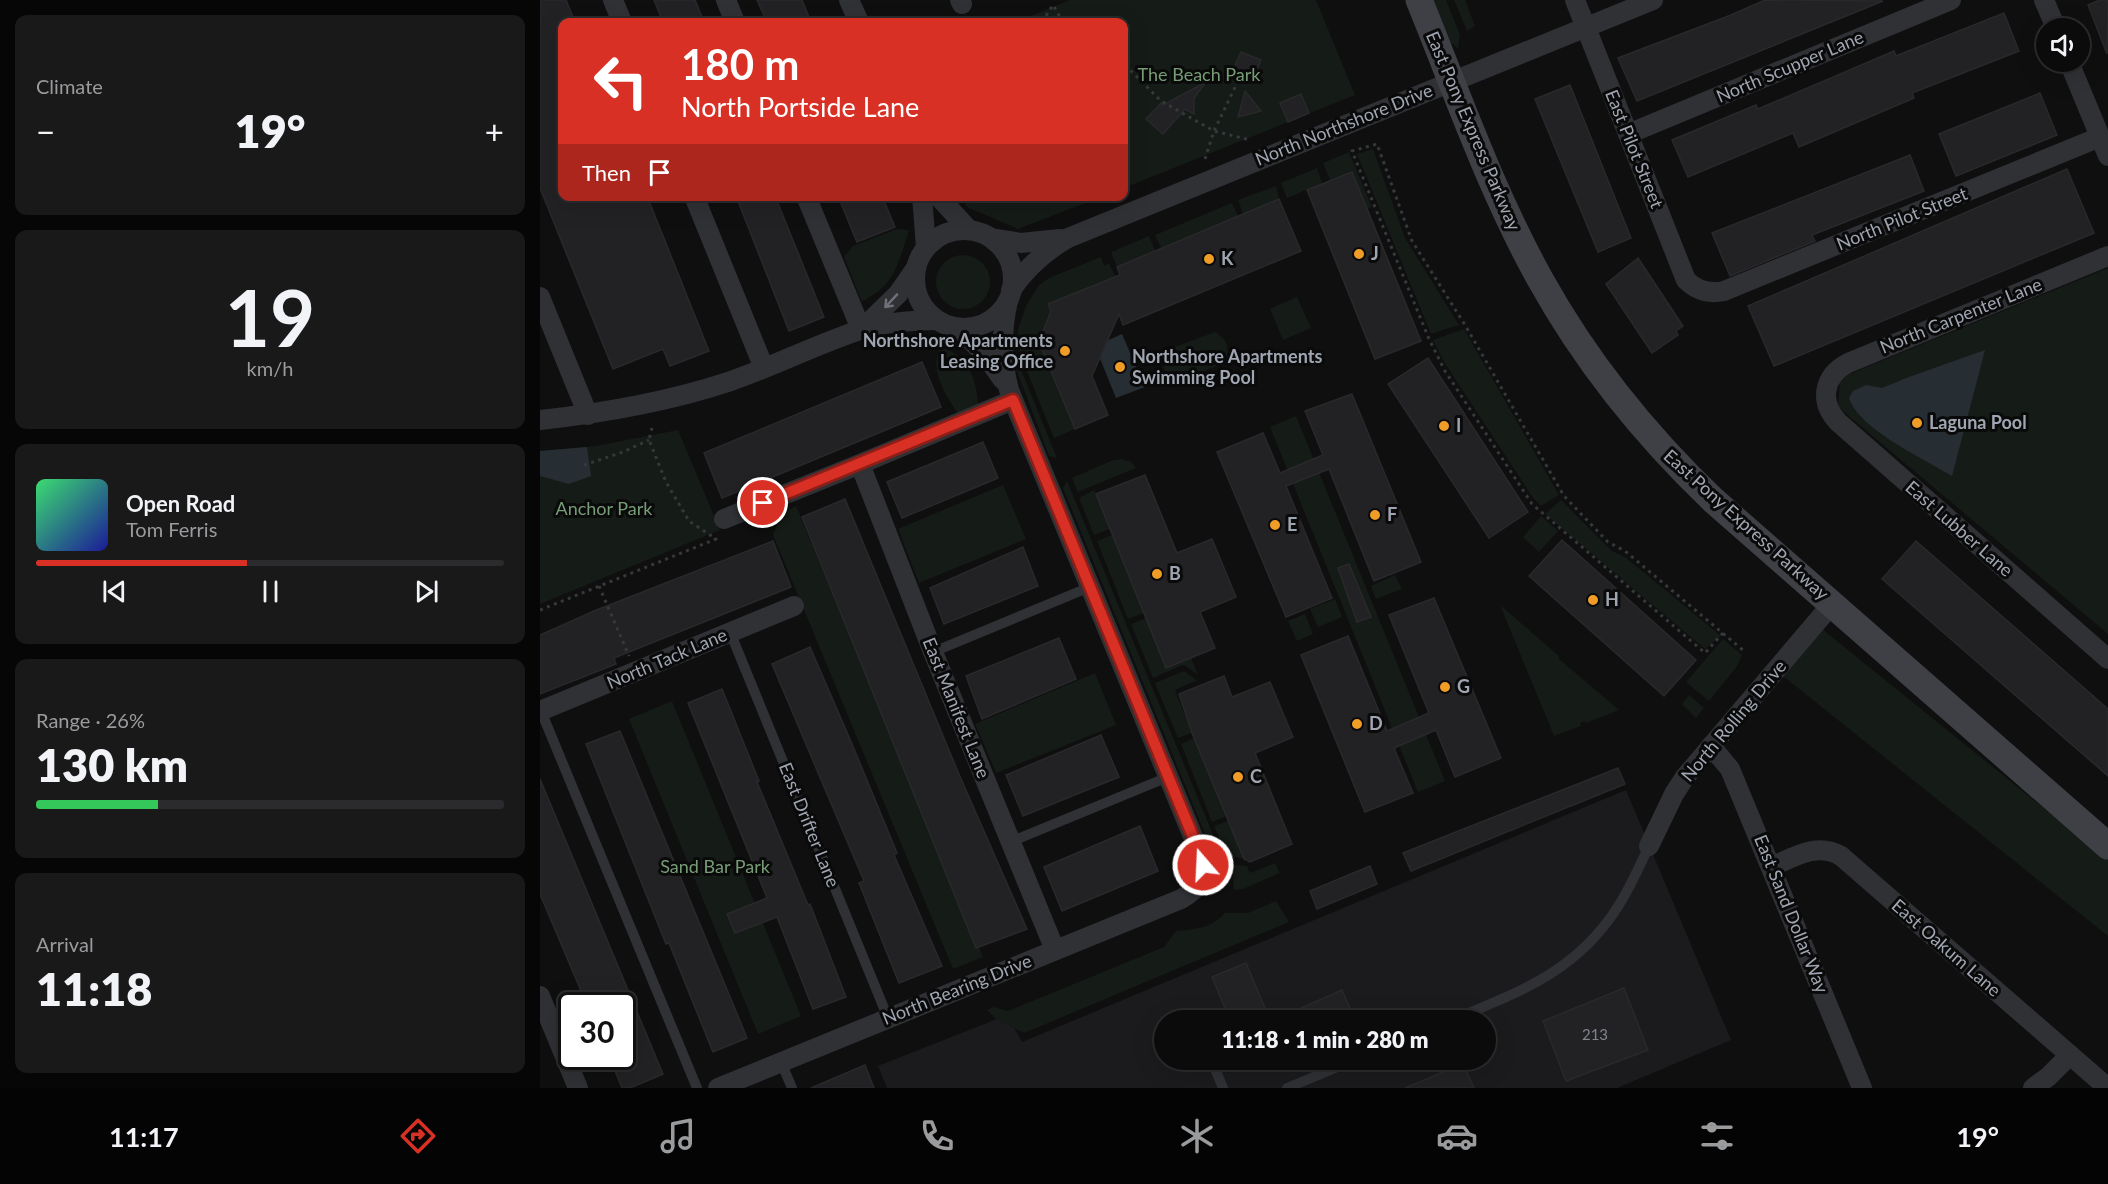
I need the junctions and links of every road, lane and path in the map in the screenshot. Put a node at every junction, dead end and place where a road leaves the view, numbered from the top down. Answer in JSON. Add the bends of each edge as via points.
{"nodes":[{"id":1,"x":613,"y":0,"type":"edge"},
{"id":2,"x":726,"y":0,"type":"edge"},
{"id":3,"x":849,"y":0,"type":"edge"},
{"id":4,"x":1419,"y":0,"type":"edge"},
{"id":5,"x":1575,"y":0,"type":"edge"},
{"id":6,"x":1653,"y":0,"type":"edge"},
{"id":7,"x":1951,"y":0,"type":"edge"},
{"id":8,"x":2044,"y":0,"type":"edge"},
{"id":9,"x":620,"y":18,"type":"edge"},
{"id":10,"x":733,"y":18,"type":"edge"},
{"id":11,"x":857,"y":18,"type":"edge"},
{"id":12,"x":1045,"y":18,"type":"edge"},
{"id":13,"x":1061,"y":18,"type":"edge"},
{"id":14,"x":2052,"y":18,"type":"edge"},
{"id":15,"x":1586,"y":28,"type":"junction"},
{"id":16,"x":1128,"y":69,"type":"edge"},
{"id":17,"x":2073,"y":72,"type":"edge"},
{"id":18,"x":1240,"y":78,"type":"dead end"},
{"id":19,"x":1452,"y":81,"type":"junction"},
{"id":20,"x":1214,"y":131,"type":"junction"},
{"id":21,"x":1628,"y":134,"type":"junction"},
{"id":22,"x":1250,"y":140,"type":"dead end"},
{"id":23,"x":2104,"y":146,"type":"edge"},
{"id":24,"x":1205,"y":159,"type":"dead end"},
{"id":25,"x":696,"y":201,"type":"edge"},
{"id":26,"x":809,"y":201,"type":"edge"},
{"id":27,"x":922,"y":201,"type":"edge"},
{"id":28,"x":943,"y":201,"type":"edge"},
{"id":29,"x":969,"y":230,"type":"junction"},
{"id":30,"x":991,"y":238,"type":"junction"},
{"id":31,"x":1068,"y":238,"type":"junction"},
{"id":32,"x":927,"y":247,"type":"junction"},
{"id":33,"x":2108,"y":256,"type":"edge"},
{"id":34,"x":916,"y":268,"type":"junction"},
{"id":35,"x":1702,"y":291,"type":"joint"},
{"id":36,"x":1010,"y":296,"type":"junction"},
{"id":37,"x":540,"y":297,"type":"edge"},
{"id":38,"x":936,"y":320,"type":"junction"},
{"id":39,"x":958,"y":328,"type":"junction"},
{"id":40,"x":861,"y":329,"type":"junction"},
{"id":41,"x":764,"y":368,"type":"junction"},
{"id":42,"x":1826,"y":390,"type":"joint"},
{"id":43,"x":1011,"y":395,"type":"junction"},
{"id":44,"x":588,"y":414,"type":"junction"},
{"id":45,"x":540,"y":420,"type":"edge"},
{"id":46,"x":652,"y":428,"type":"dead end"},
{"id":47,"x":649,"y":440,"type":"junction"},
{"id":48,"x":860,"y":464,"type":"junction"},
{"id":49,"x":585,"y":465,"type":"dead end"},
{"id":50,"x":724,"y":519,"type":"dead end"},
{"id":51,"x":599,"y":586,"type":"junction"},
{"id":52,"x":1090,"y":587,"type":"junction"},
{"id":53,"x":1832,"y":604,"type":"junction"},
{"id":54,"x":794,"y":606,"type":"dead end"},
{"id":55,"x":540,"y":610,"type":"edge"},
{"id":56,"x":730,"y":632,"type":"junction"},
{"id":57,"x":1723,"y":633,"type":"junction"},
{"id":58,"x":1744,"y":651,"type":"dead end"},
{"id":59,"x":933,"y":652,"type":"junction"},
{"id":60,"x":2108,"y":659,"type":"edge"},
{"id":61,"x":635,"y":672,"type":"junction"},
{"id":62,"x":540,"y":711,"type":"edge"},
{"id":63,"x":1711,"y":746,"type":"junction"},
{"id":64,"x":1168,"y":777,"type":"junction"},
{"id":65,"x":1010,"y":842,"type":"junction"},
{"id":66,"x":1649,"y":846,"type":"joint"},
{"id":67,"x":2108,"y":846,"type":"edge"},
{"id":68,"x":1771,"y":867,"type":"junction"},
{"id":69,"x":1054,"y":950,"type":"junction"},
{"id":70,"x":540,"y":996,"type":"edge"},
{"id":71,"x":1475,"y":1010,"type":"edge"},
{"id":72,"x":888,"y":1018,"type":"junction"},
{"id":73,"x":2070,"y":1054,"type":"junction"},
{"id":74,"x":781,"y":1062,"type":"junction"},
{"id":75,"x":1216,"y":1070,"type":"edge"},
{"id":76,"x":1331,"y":1070,"type":"edge"},
{"id":77,"x":578,"y":1088,"type":"edge"},
{"id":78,"x":697,"y":1088,"type":"edge"},
{"id":79,"x":718,"y":1088,"type":"edge"},
{"id":80,"x":792,"y":1088,"type":"edge"},
{"id":81,"x":1223,"y":1088,"type":"edge"},
{"id":82,"x":1287,"y":1088,"type":"edge"},
{"id":83,"x":1862,"y":1088,"type":"edge"},
{"id":84,"x":2033,"y":1088,"type":"edge"},
{"id":85,"x":2108,"y":1088,"type":"edge"}],
"edges":[{"from":1,"to":9,"type":"street"},
{"from":2,"to":10,"type":"street"},
{"from":3,"to":11,"type":"street"},
{"from":4,"to":19,"type":"main road","name":"East Pony Express Parkway"},
{"from":5,"to":15,"type":"street","name":"East Pilot Street"},
{"from":6,"to":15,"type":"street","name":"North Northshore Drive"},
{"from":7,"to":21,"type":"street","name":"North Scupper Lane"},
{"from":8,"to":14,"type":"street"},
{"from":12,"to":13,"type":"path","via":[[1053,5]]},
{"from":15,"to":19,"type":"street","name":"North Northshore Drive"},
{"from":15,"to":21,"type":"street","name":"East Pilot Street"},
{"from":16,"to":20,"type":"path","via":[[1161,101]]},
{"from":17,"to":23,"type":"street"},
{"from":18,"to":20,"type":"path"},
{"from":19,"to":31,"type":"street","name":"North Northshore Drive"},
{"from":19,"to":53,"type":"main road","name":"East Pony Express Parkway","via":[[1522,246],[1558,310],[1603,377],[1683,471]]},
{"from":20,"to":22,"type":"path"},
{"from":20,"to":24,"type":"path"},
{"from":21,"to":35,"type":"street","name":"East Pilot Street","via":[[1686,280]]},
{"from":23,"to":35,"type":"street","name":"North Pilot Street","via":[[1725,291]]},
{"from":25,"to":41,"type":"street"},
{"from":26,"to":40,"type":"street"},
{"from":27,"to":32,"type":"street"},
{"from":28,"to":29,"type":"street"},
{"from":29,"to":30,"type":"street"},
{"from":29,"to":32,"type":"street","via":[[946,233]]},
{"from":30,"to":31,"type":"street","name":"North Northshore Drive","via":[[1020,243]]},
{"from":30,"to":36,"type":"street","via":[[1007,255],[1013,278]]},
{"from":31,"to":36,"type":"street","name":"North Northshore Drive","via":[[1030,266]]},
{"from":32,"to":34,"type":"street"},
{"from":33,"to":42,"type":"street","name":"North Carpenter Lane","via":[[1848,363],[1833,374]]},
{"from":34,"to":38,"type":"street","via":[[921,302]]},
{"from":34,"to":40,"type":"street","one_way":true,"via":[[898,294]]},
{"from":36,"to":39,"type":"street","via":[[992,319],[970,328]]},
{"from":36,"to":43,"type":"street","via":[[1002,346]]},
{"from":37,"to":44,"type":"street"},
{"from":38,"to":39,"type":"street"},
{"from":38,"to":40,"type":"street"},
{"from":39,"to":43,"type":"street","via":[[986,356]]},
{"from":40,"to":41,"type":"street"},
{"from":41,"to":44,"type":"street","via":[[658,401]]},
{"from":42,"to":60,"type":"street","name":"East Lubber Lane","via":[[1827,408],[1838,422]]},
{"from":43,"to":48,"type":"street"},
{"from":43,"to":52,"type":"street"},
{"from":44,"to":45,"type":"street"},
{"from":46,"to":47,"type":"path"},
{"from":47,"to":49,"type":"path"},
{"from":47,"to":51,"type":"path","via":[[666,482],[689,521],[716,539]]},
{"from":48,"to":50,"type":"street"},
{"from":48,"to":59,"type":"street","name":"East Manifest Lane"},
{"from":51,"to":55,"type":"path"},
{"from":51,"to":61,"type":"path"},
{"from":52,"to":59,"type":"lane"},
{"from":52,"to":64,"type":"street"},
{"from":53,"to":63,"type":"street","name":"North Rolling Drive"},
{"from":53,"to":67,"type":"main road","name":"East Pony Express Parkway"},
{"from":54,"to":56,"type":"street","name":"North Tack Lane"},
{"from":56,"to":61,"type":"street","name":"North Tack Lane"},
{"from":56,"to":72,"type":"lane","name":"East Drifter Lane"},
{"from":57,"to":57,"type":"path","via":[[1625,551],[1608,542],[1564,496],[1412,241],[1377,144],[1352,151],[1429,339],[1532,504],[1705,653]]},
{"from":57,"to":58,"type":"path"},
{"from":59,"to":65,"type":"street","name":"East Manifest Lane"},
{"from":61,"to":62,"type":"street","name":"North Tack Lane"},
{"from":62,"to":78,"type":"lane"},
{"from":63,"to":66,"type":"street","name":"North Rolling Drive","via":[[1674,794]]},
{"from":63,"to":68,"type":"street","name":"East Sand Dollar Way","via":[[1730,769]]},
{"from":64,"to":65,"type":"lane"},
{"from":64,"to":69,"type":"street","name":"North Bearing Drive","via":[[1201,856],[1202,874],[1195,890]]},
{"from":65,"to":69,"type":"street","name":"East Manifest Lane"},
{"from":66,"to":71,"type":"lane","via":[[1617,908],[1577,955],[1531,986]]},
{"from":68,"to":73,"type":"street","name":"East Oakum Lane","via":[[1815,850],[1841,856]]},
{"from":68,"to":83,"type":"street","name":"East Sand Dollar Way"},
{"from":69,"to":72,"type":"street","name":"North Bearing Drive"},
{"from":70,"to":77,"type":"street"},
{"from":72,"to":74,"type":"street","name":"North Bearing Drive"},
{"from":73,"to":84,"type":"street"},
{"from":73,"to":85,"type":"street","name":"East Oakum Lane"},
{"from":74,"to":79,"type":"street","name":"North Bearing Drive"},
{"from":74,"to":80,"type":"lane"},
{"from":75,"to":81,"type":"lane"},
{"from":76,"to":82,"type":"lane"}]}
